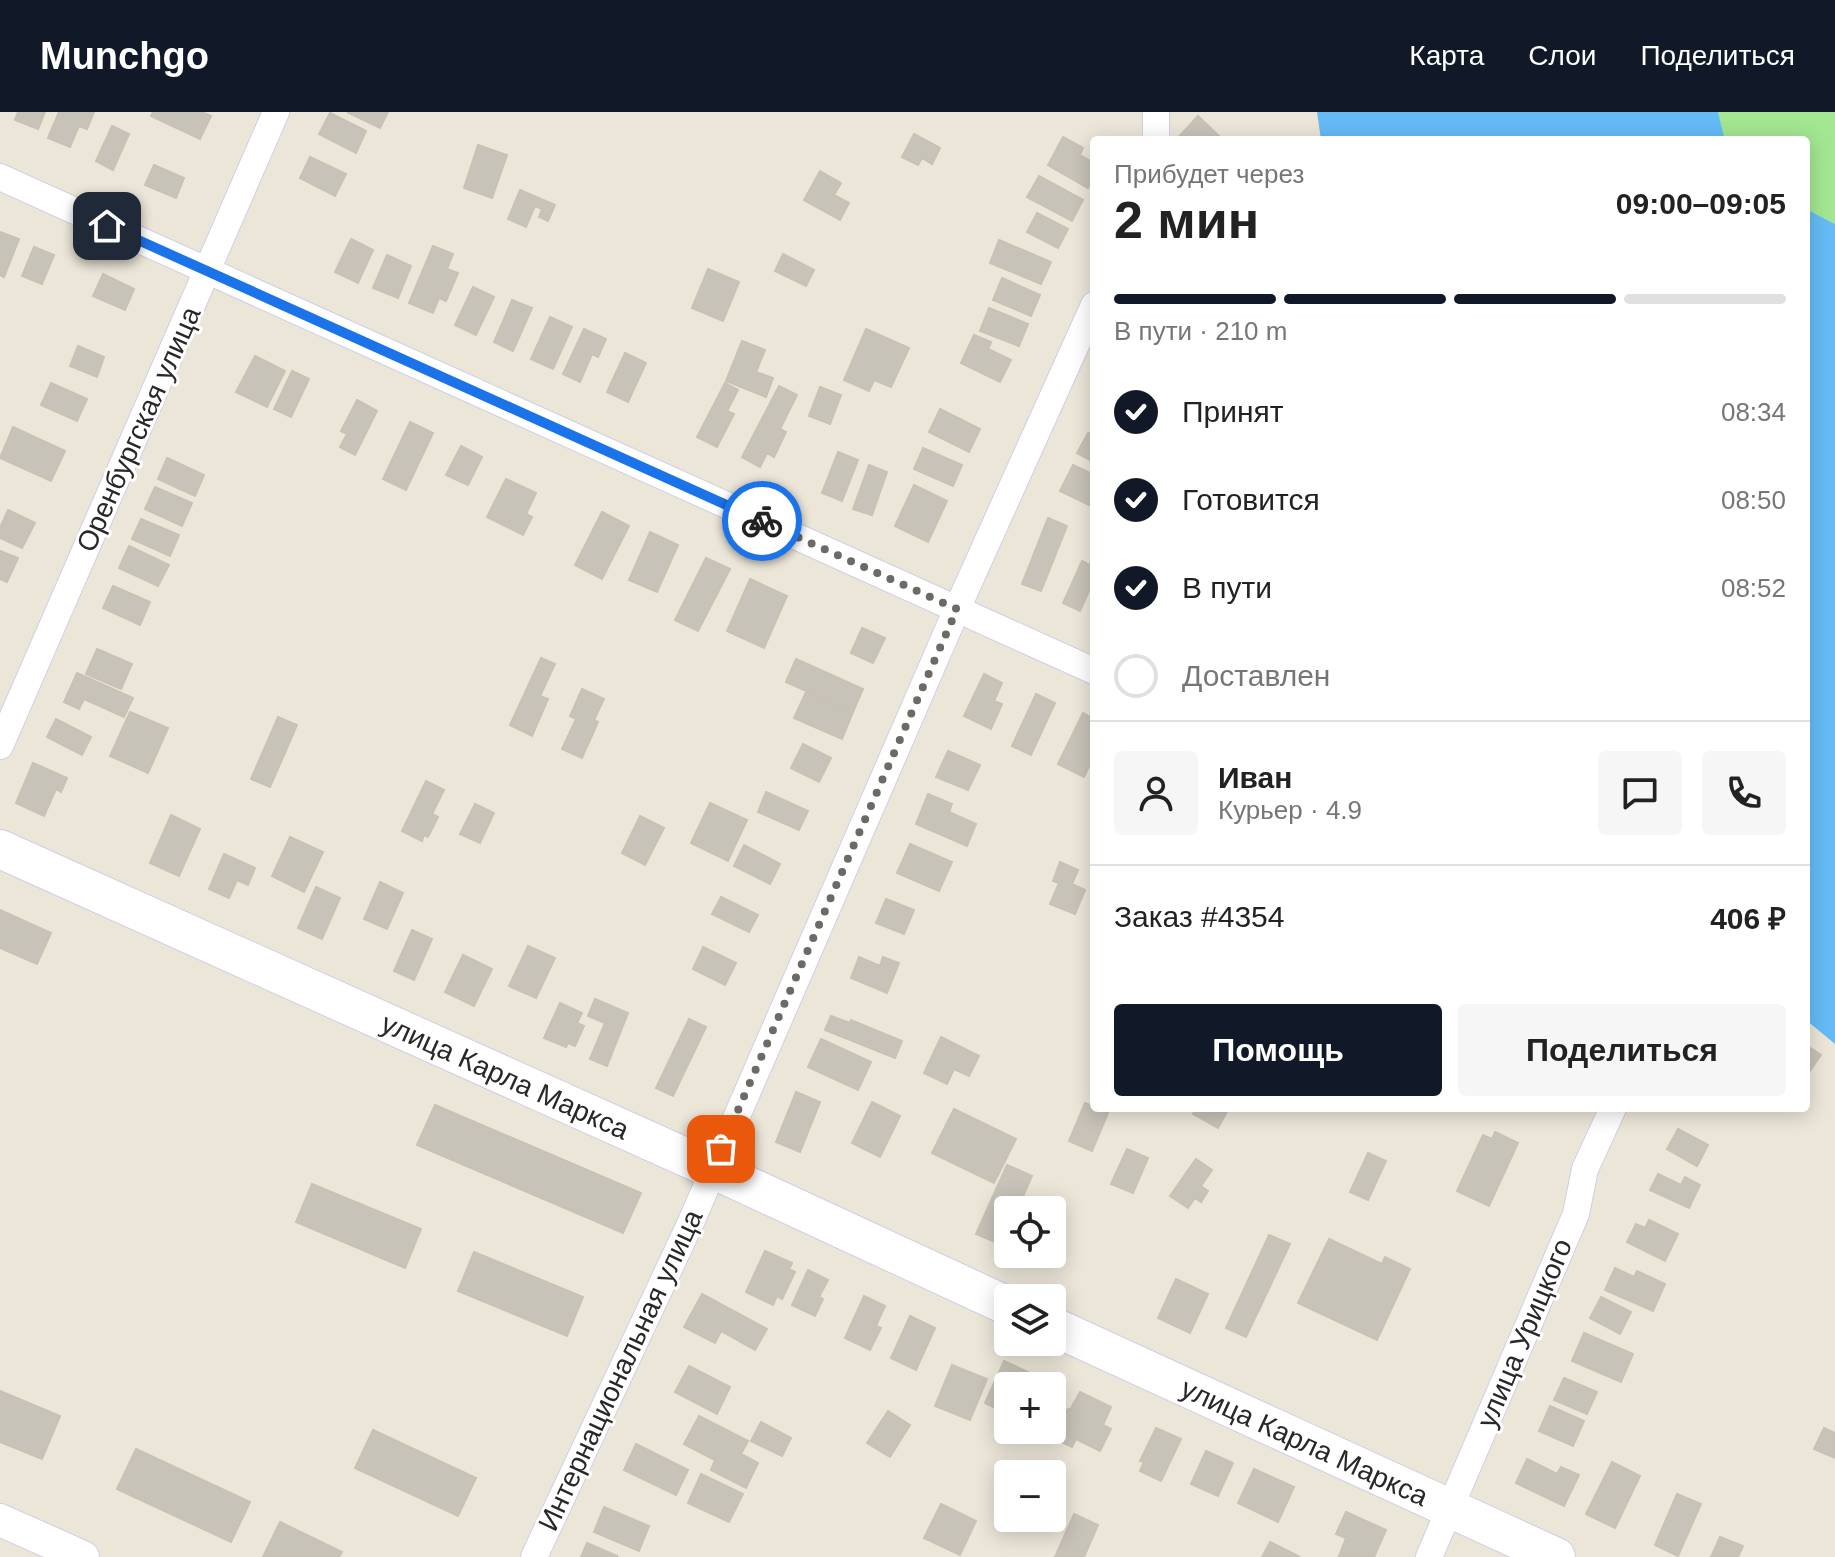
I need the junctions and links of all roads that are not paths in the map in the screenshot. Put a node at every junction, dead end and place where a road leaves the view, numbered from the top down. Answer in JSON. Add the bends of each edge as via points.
{"nodes":[{"id":1,"x":276,"y":112,"type":"edge"},
{"id":2,"x":1156,"y":112,"type":"edge"},
{"id":3,"x":1156,"y":136,"type":"edge"},
{"id":4,"x":0,"y":177,"type":"edge"},
{"id":5,"x":208,"y":270,"type":"junction"},
{"id":6,"x":1090,"y":314,"type":"edge"},
{"id":7,"x":957,"y":609,"type":"junction"},
{"id":8,"x":1090,"y":669,"type":"edge"},
{"id":9,"x":0,"y":746,"type":"edge"},
{"id":10,"x":0,"y":849,"type":"edge"},
{"id":11,"x":1611,"y":1112,"type":"edge"},
{"id":12,"x":712,"y":1169,"type":"junction"},
{"id":13,"x":994,"y":1300,"type":"edge"},
{"id":14,"x":1066,"y":1332,"type":"edge"},
{"id":15,"x":1449,"y":1509,"type":"junction"},
{"id":16,"x":0,"y":1520,"type":"edge"},
{"id":17,"x":83,"y":1557,"type":"edge"},
{"id":18,"x":534,"y":1557,"type":"edge"},
{"id":19,"x":1429,"y":1557,"type":"edge"},
{"id":20,"x":1556,"y":1557,"type":"edge"}],
"edges":[{"from":1,"to":5,"type":"street","name":"Оренбургская улица"},
{"from":2,"to":3,"type":"street"},
{"from":4,"to":5,"type":"street"},
{"from":5,"to":7,"type":"street"},
{"from":5,"to":9,"type":"street","name":"Оренбургская улица"},
{"from":6,"to":7,"type":"street","name":"Интернациональная улица"},
{"from":7,"to":8,"type":"street"},
{"from":7,"to":12,"type":"street","name":"Интернациональная улица"},
{"from":10,"to":12,"type":"main road","name":"улица Карла Маркса"},
{"from":11,"to":15,"type":"street","name":"улица Урицкого","via":[[1585,1169],[1576,1214]]},
{"from":12,"to":13,"type":"main road","name":"улица Карла Маркса"},
{"from":12,"to":18,"type":"street","name":"Интернациональная улица"},
{"from":14,"to":15,"type":"main road","name":"улица Карла Маркса"},
{"from":15,"to":19,"type":"street","name":"улица Урицкого"},
{"from":15,"to":20,"type":"main road","name":"улица Карла Маркса"},
{"from":16,"to":17,"type":"street"}]}
